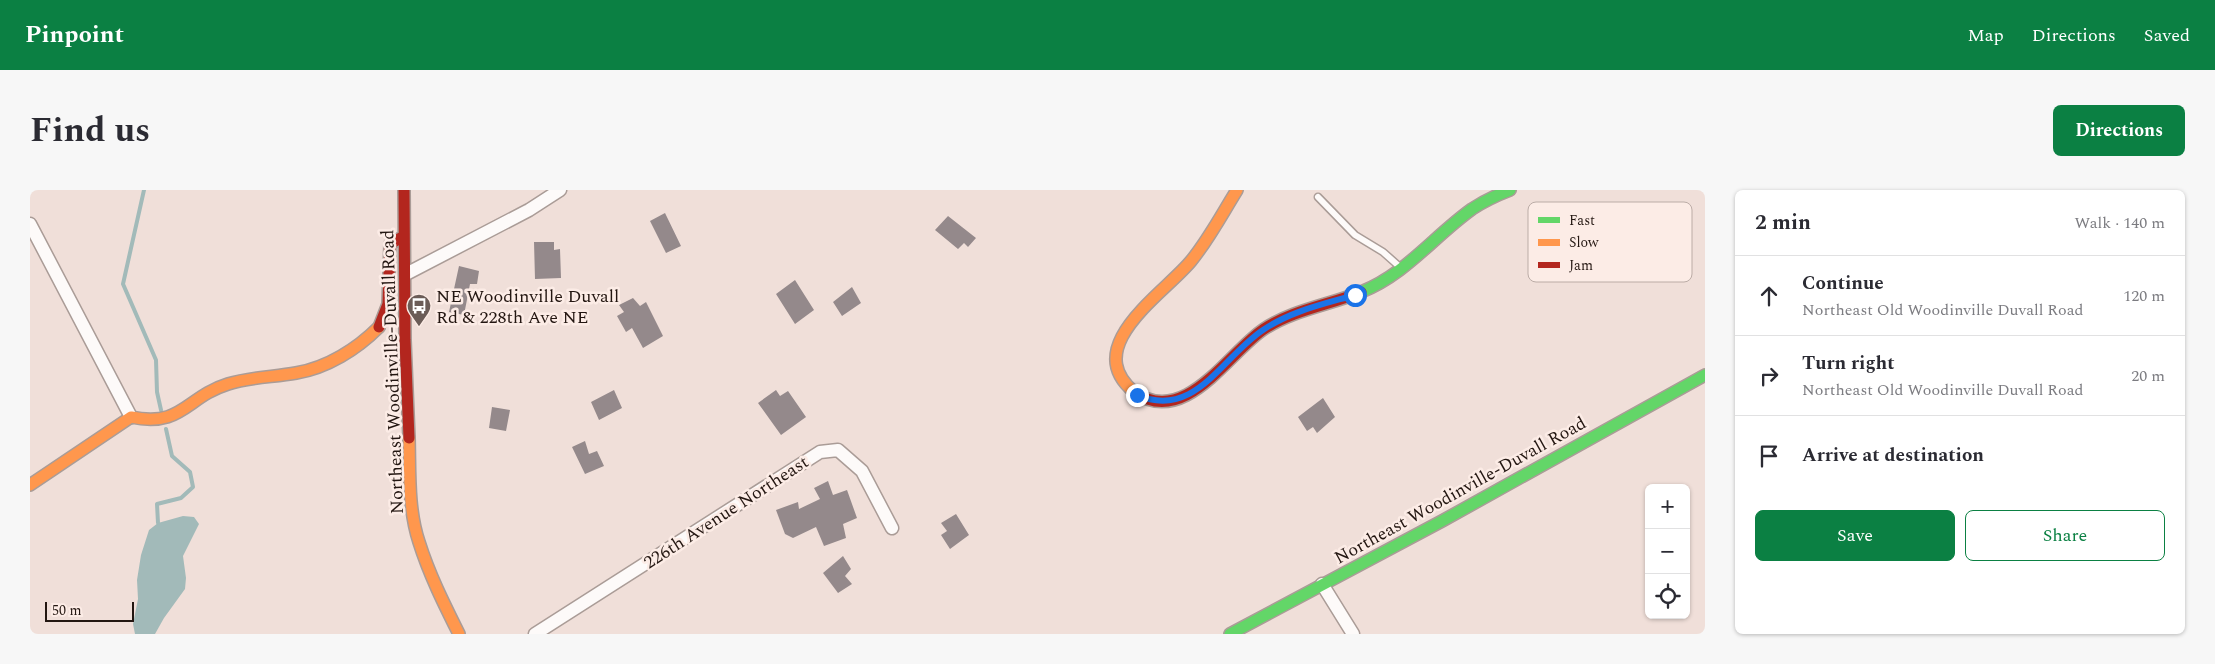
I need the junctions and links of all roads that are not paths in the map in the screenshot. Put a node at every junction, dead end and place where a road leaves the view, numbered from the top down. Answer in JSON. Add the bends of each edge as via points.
{"nodes":[{"id":1,"x":404,"y":190,"type":"edge"},
{"id":2,"x":560,"y":190,"type":"edge"},
{"id":3,"x":1237,"y":190,"type":"edge"},
{"id":4,"x":1510,"y":190,"type":"edge"},
{"id":5,"x":1318,"y":197,"type":"dead end"},
{"id":6,"x":30,"y":224,"type":"edge"},
{"id":7,"x":404,"y":236,"type":"junction"},
{"id":8,"x":1402,"y":269,"type":"junction"},
{"id":9,"x":406,"y":274,"type":"junction"},
{"id":10,"x":1705,"y":374,"type":"edge"},
{"id":11,"x":131,"y":417,"type":"junction"},
{"id":12,"x":30,"y":485,"type":"edge"},
{"id":13,"x":892,"y":528,"type":"dead end"},
{"id":14,"x":1322,"y":584,"type":"junction"},
{"id":15,"x":459,"y":634,"type":"edge"},
{"id":16,"x":535,"y":634,"type":"edge"},
{"id":17,"x":1230,"y":634,"type":"edge"},
{"id":18,"x":1353,"y":634,"type":"edge"}],
"edges":[{"from":1,"to":7,"type":"street","name":"Northeast Woodinville-Duvall Road"},
{"from":2,"to":9,"type":"street","via":[[529,210]]},
{"from":3,"to":8,"type":"street","via":[[1192,260],[1142,308],[1124,333],[1117,352],[1119,372],[1137,395],[1157,402],[1180,399],[1193,393],[1248,341],[1279,320],[1372,288]]},
{"from":4,"to":8,"type":"street","via":[[1464,213]]},
{"from":5,"to":8,"type":"lane","via":[[1355,235],[1383,252]]},
{"from":6,"to":11,"type":"street"},
{"from":7,"to":9,"type":"street","name":"Northeast Woodinville-Duvall Road"},
{"from":7,"to":11,"type":"street","via":[[390,244],[390,289],[381,324],[340,357],[325,366],[304,372],[250,378],[215,388],[172,417],[148,422]]},
{"from":9,"to":15,"type":"street","name":"Northeast Woodinville-Duvall Road","via":[[404,340],[411,497],[418,540]]},
{"from":10,"to":14,"type":"street","name":"Northeast Woodinville-Duvall Road"},
{"from":11,"to":12,"type":"street"},
{"from":13,"to":16,"type":"street","name":"226th Avenue Northeast","via":[[862,471],[838,450],[820,452]]},
{"from":14,"to":17,"type":"street","name":"Northeast Woodinville-Duvall Road"},
{"from":14,"to":18,"type":"street"}]}
